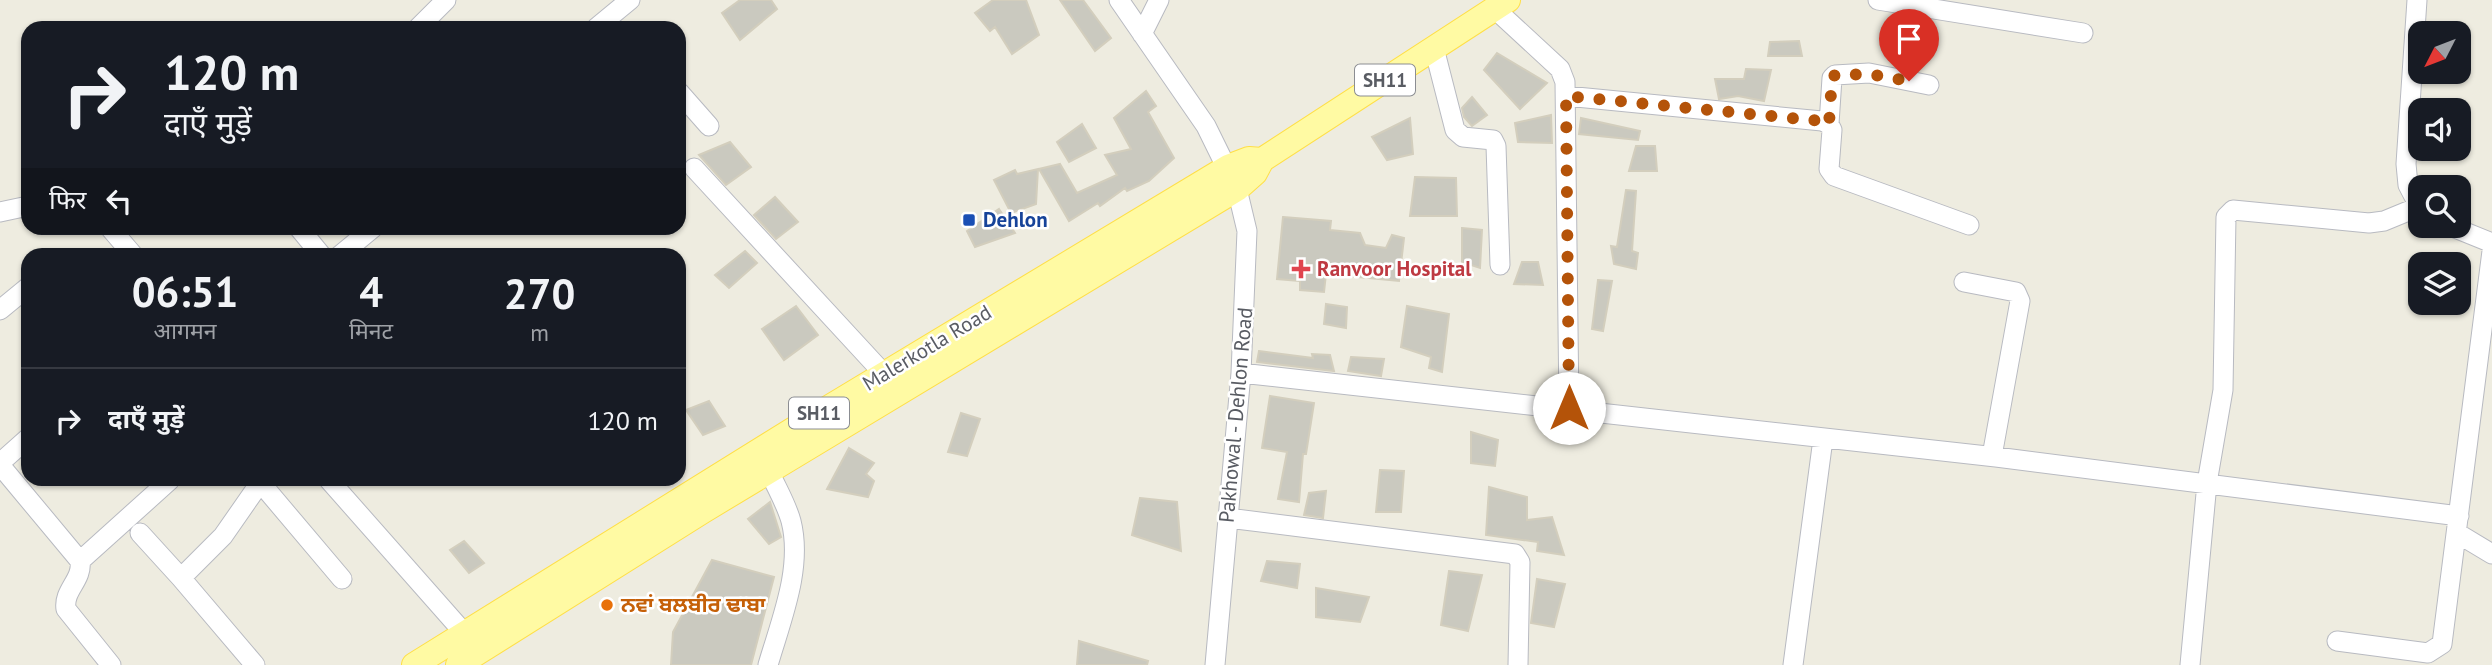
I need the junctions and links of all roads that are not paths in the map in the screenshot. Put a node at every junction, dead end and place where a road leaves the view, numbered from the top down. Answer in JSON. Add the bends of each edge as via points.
{"nodes":[{"id":1,"x":446,"y":0,"type":"edge"},
{"id":2,"x":630,"y":0,"type":"edge"},
{"id":3,"x":1119,"y":0,"type":"edge"},
{"id":4,"x":1159,"y":0,"type":"edge"},
{"id":5,"x":1878,"y":0,"type":"edge"},
{"id":6,"x":2417,"y":0,"type":"edge"},
{"id":7,"x":1501,"y":4,"type":"edge"},
{"id":8,"x":425,"y":21,"type":"edge"},
{"id":9,"x":617,"y":21,"type":"edge"},
{"id":10,"x":2083,"y":33,"type":"dead end"},
{"id":11,"x":1142,"y":34,"type":"junction"},
{"id":12,"x":1434,"y":48,"type":"junction"},
{"id":13,"x":1929,"y":85,"type":"dead end"},
{"id":14,"x":1566,"y":96,"type":"junction"},
{"id":15,"x":686,"y":100,"type":"edge"},
{"id":16,"x":1829,"y":124,"type":"junction"},
{"id":17,"x":709,"y":126,"type":"dead end"},
{"id":18,"x":694,"y":168,"type":"dead end"},
{"id":19,"x":1233,"y":178,"type":"junction"},
{"id":20,"x":2408,"y":185,"type":"edge"},
{"id":21,"x":21,"y":208,"type":"edge"},
{"id":22,"x":0,"y":212,"type":"edge"},
{"id":23,"x":2408,"y":212,"type":"edge"},
{"id":24,"x":1969,"y":225,"type":"dead end"},
{"id":25,"x":364,"y":235,"type":"edge"},
{"id":26,"x":2471,"y":235,"type":"edge"},
{"id":27,"x":2492,"y":243,"type":"edge"},
{"id":28,"x":349,"y":248,"type":"edge"},
{"id":29,"x":2492,"y":251,"type":"edge"},
{"id":30,"x":1500,"y":265,"type":"dead end"},
{"id":31,"x":1964,"y":282,"type":"dead end"},
{"id":32,"x":21,"y":293,"type":"edge"},
{"id":33,"x":0,"y":310,"type":"edge"},
{"id":34,"x":1241,"y":373,"type":"junction"},
{"id":35,"x":884,"y":374,"type":"junction"},
{"id":36,"x":1569,"y":408,"type":"junction"},
{"id":37,"x":1823,"y":439,"type":"junction"},
{"id":38,"x":21,"y":444,"type":"edge"},
{"id":39,"x":1993,"y":456,"type":"junction"},
{"id":40,"x":0,"y":464,"type":"edge"},
{"id":41,"x":769,"y":471,"type":"junction"},
{"id":42,"x":2207,"y":483,"type":"junction"},
{"id":43,"x":163,"y":486,"type":"edge"},
{"id":44,"x":257,"y":486,"type":"edge"},
{"id":45,"x":266,"y":486,"type":"edge"},
{"id":46,"x":334,"y":486,"type":"edge"},
{"id":47,"x":1228,"y":518,"type":"junction"},
{"id":48,"x":2458,"y":525,"type":"junction"},
{"id":49,"x":140,"y":533,"type":"dead end"},
{"id":50,"x":2492,"y":554,"type":"edge"},
{"id":51,"x":80,"y":561,"type":"junction"},
{"id":52,"x":181,"y":578,"type":"junction"},
{"id":53,"x":342,"y":579,"type":"dead end"},
{"id":54,"x":465,"y":634,"type":"junction"},
{"id":55,"x":2337,"y":641,"type":"dead end"},
{"id":56,"x":466,"y":663,"type":"edge"},
{"id":57,"x":111,"y":665,"type":"edge"},
{"id":58,"x":255,"y":665,"type":"edge"},
{"id":59,"x":414,"y":665,"type":"edge"},
{"id":60,"x":768,"y":665,"type":"edge"},
{"id":61,"x":1215,"y":665,"type":"edge"},
{"id":62,"x":1518,"y":665,"type":"edge"},
{"id":63,"x":1793,"y":665,"type":"edge"},
{"id":64,"x":2190,"y":665,"type":"edge"}],
"edges":[{"from":1,"to":8,"type":"street"},
{"from":2,"to":9,"type":"street"},
{"from":3,"to":11,"type":"street","name":"Pakhowal - Dehlon Road"},
{"from":4,"to":11,"type":"street"},
{"from":5,"to":10,"type":"street"},
{"from":6,"to":20,"type":"street"},
{"from":7,"to":12,"type":"main road","number":"SH11"},
{"from":7,"to":14,"type":"street","via":[[1560,69]]},
{"from":11,"to":19,"type":"street","name":"Pakhowal - Dehlon Road","via":[[1206,126]]},
{"from":12,"to":19,"type":"main road","number":"SH11","via":[[1262,160],[1249,159]]},
{"from":12,"to":30,"type":"street","via":[[1455,130],[1463,137],[1493,140],[1496,146]]},
{"from":13,"to":16,"type":"street","via":[[1869,74],[1835,75]]},
{"from":14,"to":16,"type":"street"},
{"from":14,"to":36,"type":"street"},
{"from":15,"to":17,"type":"street"},
{"from":16,"to":24,"type":"street","via":[[1829,169],[1834,177]]},
{"from":18,"to":35,"type":"street"},
{"from":19,"to":34,"type":"street","name":"Pakhowal - Dehlon Road","via":[[1247,231]]},
{"from":19,"to":35,"type":"main road","name":"Malerkotla Road","number":"SH11"},
{"from":19,"to":41,"type":"main road","name":"Malerkotla Road","number":"SH11"},
{"from":21,"to":22,"type":"street"},
{"from":23,"to":42,"type":"street","via":[[2369,223],[2233,210],[2228,214],[2223,390]]},
{"from":25,"to":28,"type":"street"},
{"from":26,"to":27,"type":"street"},
{"from":29,"to":48,"type":"street"},
{"from":31,"to":39,"type":"street","via":[[2016,292],[2020,301]]},
{"from":32,"to":33,"type":"street"},
{"from":34,"to":36,"type":"street"},
{"from":34,"to":47,"type":"street","name":"Pakhowal - Dehlon Road"},
{"from":35,"to":54,"type":"main road","name":"Malerkotla Road","number":"SH11"},
{"from":36,"to":37,"type":"street"},
{"from":37,"to":39,"type":"street"},
{"from":37,"to":63,"type":"street"},
{"from":38,"to":40,"type":"street"},
{"from":39,"to":42,"type":"street"},
{"from":40,"to":51,"type":"street"},
{"from":41,"to":56,"type":"main road","name":"Malerkotla Road","number":"SH11"},
{"from":41,"to":60,"type":"street","via":[[791,521],[793,565]]},
{"from":42,"to":48,"type":"street"},
{"from":42,"to":64,"type":"street"},
{"from":43,"to":51,"type":"street"},
{"from":44,"to":52,"type":"street","via":[[223,536]]},
{"from":45,"to":53,"type":"street"},
{"from":46,"to":54,"type":"street"},
{"from":47,"to":61,"type":"street","name":"Pakhowal - Dehlon Road"},
{"from":47,"to":62,"type":"street","via":[[1515,554],[1520,562]]},
{"from":48,"to":50,"type":"street"},
{"from":48,"to":55,"type":"street","via":[[2444,637],[2437,650],[2428,653]]},
{"from":49,"to":52,"type":"street"},
{"from":51,"to":57,"type":"street","via":[[80,574],[67,596],[66,608]]},
{"from":52,"to":58,"type":"street"},
{"from":54,"to":59,"type":"main road","name":"Malerkotla Road","number":"SH11"}]}
